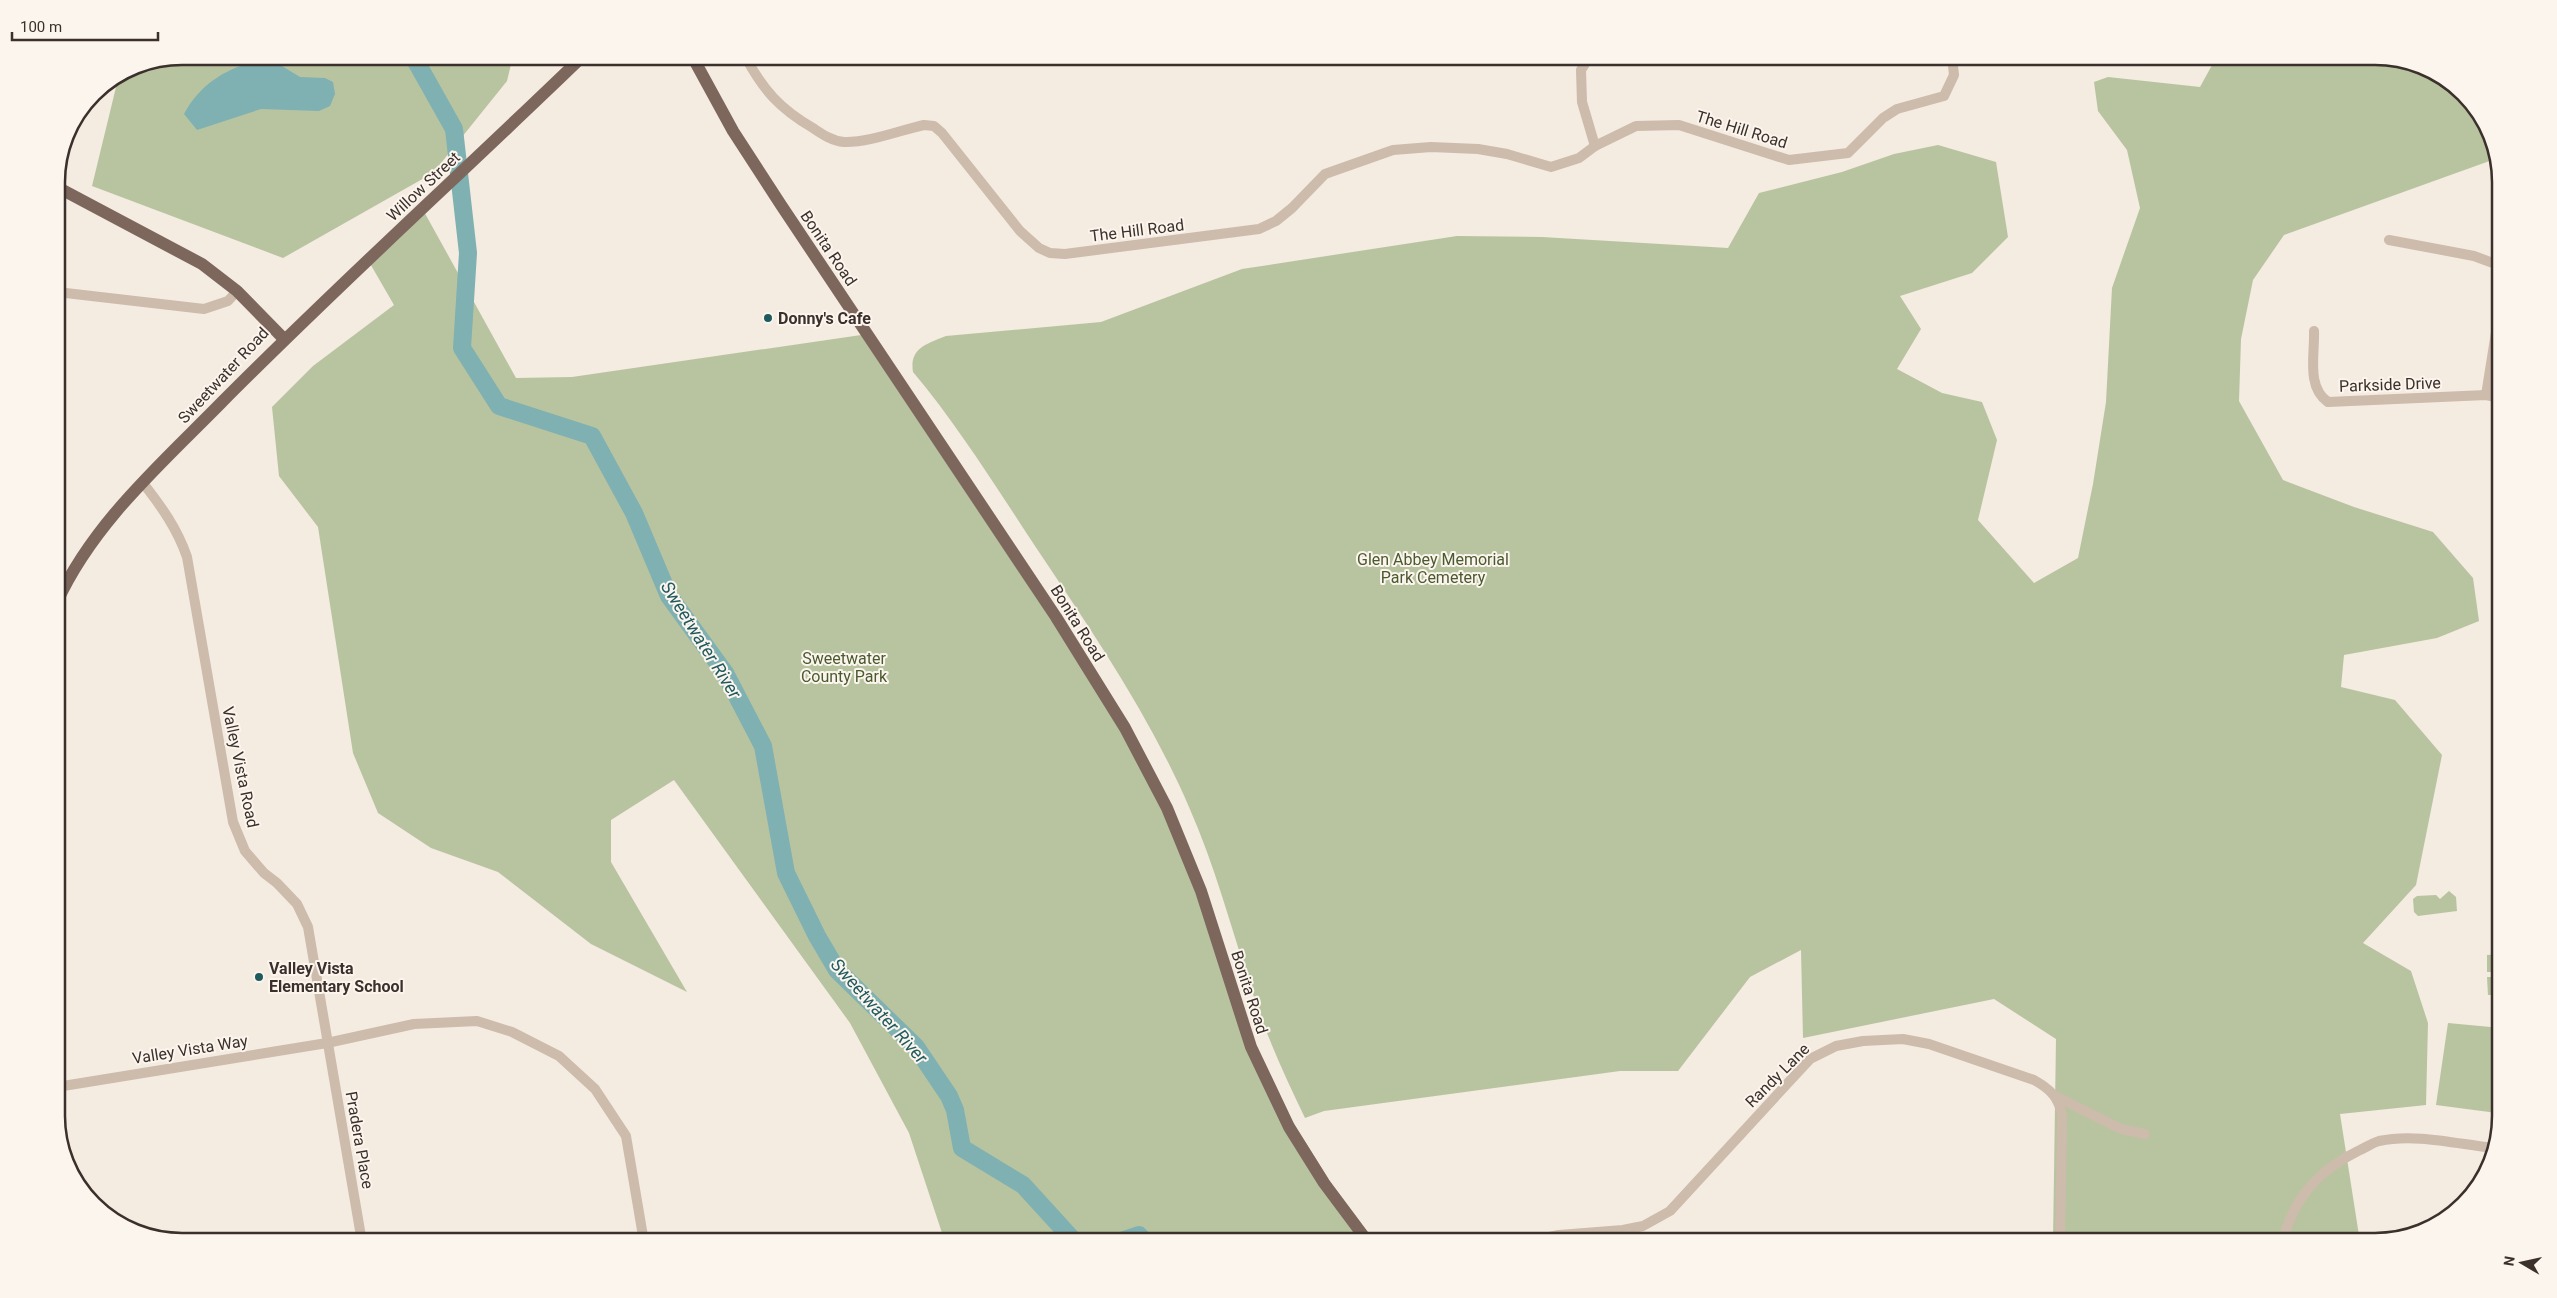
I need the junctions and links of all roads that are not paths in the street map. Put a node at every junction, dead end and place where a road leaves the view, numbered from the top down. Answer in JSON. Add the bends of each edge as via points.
{"nodes":[{"id":1,"x":574,"y":65,"type":"edge"},
{"id":2,"x":697,"y":65,"type":"edge"},
{"id":3,"x":750,"y":65,"type":"edge"},
{"id":4,"x":1584,"y":65,"type":"edge"},
{"id":5,"x":1953,"y":65,"type":"edge"},
{"id":6,"x":1595,"y":146,"type":"junction"},
{"id":7,"x":65,"y":191,"type":"edge"},
{"id":8,"x":2389,"y":240,"type":"dead end"},
{"id":9,"x":2492,"y":263,"type":"edge"},
{"id":10,"x":237,"y":291,"type":"junction"},
{"id":11,"x":65,"y":293,"type":"edge"},
{"id":12,"x":2314,"y":331,"type":"dead end"},
{"id":13,"x":284,"y":339,"type":"junction"},
{"id":14,"x":2492,"y":355,"type":"edge"},
{"id":15,"x":2486,"y":395,"type":"junction"},
{"id":16,"x":2492,"y":396,"type":"edge"},
{"id":17,"x":143,"y":483,"type":"junction"},
{"id":18,"x":65,"y":585,"type":"edge"},
{"id":19,"x":328,"y":1043,"type":"junction"},
{"id":20,"x":65,"y":1086,"type":"edge"},
{"id":21,"x":2054,"y":1095,"type":"junction"},
{"id":22,"x":2145,"y":1134,"type":"dead end"},
{"id":23,"x":2488,"y":1147,"type":"edge"},
{"id":24,"x":1605,"y":1232,"type":"joint"},
{"id":25,"x":360,"y":1233,"type":"edge"},
{"id":26,"x":642,"y":1233,"type":"edge"},
{"id":27,"x":1361,"y":1233,"type":"edge"},
{"id":28,"x":1590,"y":1233,"type":"edge"},
{"id":29,"x":2060,"y":1233,"type":"edge"},
{"id":30,"x":2286,"y":1233,"type":"edge"}],
"edges":[{"from":1,"to":13,"type":"main road","name":"Willow Street"},
{"from":2,"to":27,"type":"main road","name":"Bonita Road","via":[[733,131],[781,206],[1056,617],[1125,728],[1167,808],[1201,891],[1247,1035],[1289,1127],[1324,1183]]},
{"from":3,"to":6,"type":"street","name":"The Hill Road","via":[[757,80],[779,106],[829,138],[844,142],[924,125],[934,126],[1020,231],[1050,253],[1065,254],[1259,229],[1276,221],[1325,174],[1393,150],[1431,147],[1478,149],[1550,167],[1579,158]]},
{"from":4,"to":6,"type":"street","via":[[1581,70],[1582,102]]},
{"from":5,"to":6,"type":"street","name":"The Hill Road","via":[[1954,75],[1944,96],[1897,109],[1883,118],[1848,153],[1788,160],[1679,125],[1636,126]]},
{"from":7,"to":10,"type":"main road","name":"Sweetwater Road","via":[[180,251]]},
{"from":8,"to":9,"type":"street","via":[[2474,256]]},
{"from":10,"to":11,"type":"street","via":[[228,301],[204,309]]},
{"from":10,"to":13,"type":"main road","name":"Sweetwater Road"},
{"from":12,"to":15,"type":"street","name":"Parkside Drive","via":[[2314,384],[2320,397],[2328,402]]},
{"from":13,"to":17,"type":"main road","name":"Sweetwater Road"},
{"from":14,"to":15,"type":"street"},
{"from":15,"to":16,"type":"street","name":"Parkside Drive"},
{"from":17,"to":18,"type":"main road","name":"Sweetwater Road","via":[[120,506],[81,556]]},
{"from":17,"to":19,"type":"street","name":"Valley Vista Road","via":[[162,507],[187,557],[233,822],[245,851],[297,904],[308,927]]},
{"from":19,"to":20,"type":"street","name":"Valley Vista Way"},
{"from":19,"to":25,"type":"street","name":"Pradera Place"},
{"from":19,"to":26,"type":"street","via":[[414,1024],[476,1021],[512,1032],[559,1056],[595,1089],[626,1136]]},
{"from":21,"to":22,"type":"street","name":"Randy Lane","via":[[2121,1129]]},
{"from":21,"to":24,"type":"street","name":"Randy Lane","via":[[2049,1088],[2034,1080],[1929,1044],[1904,1039],[1836,1046],[1810,1058],[1670,1211],[1643,1226]]},
{"from":21,"to":29,"type":"street","via":[[2062,1116]]},
{"from":23,"to":30,"type":"street","via":[[2408,1139],[2378,1141],[2343,1158],[2312,1184],[2294,1208]]},
{"from":24,"to":28,"type":"street","name":"Randy Lane"}]}
